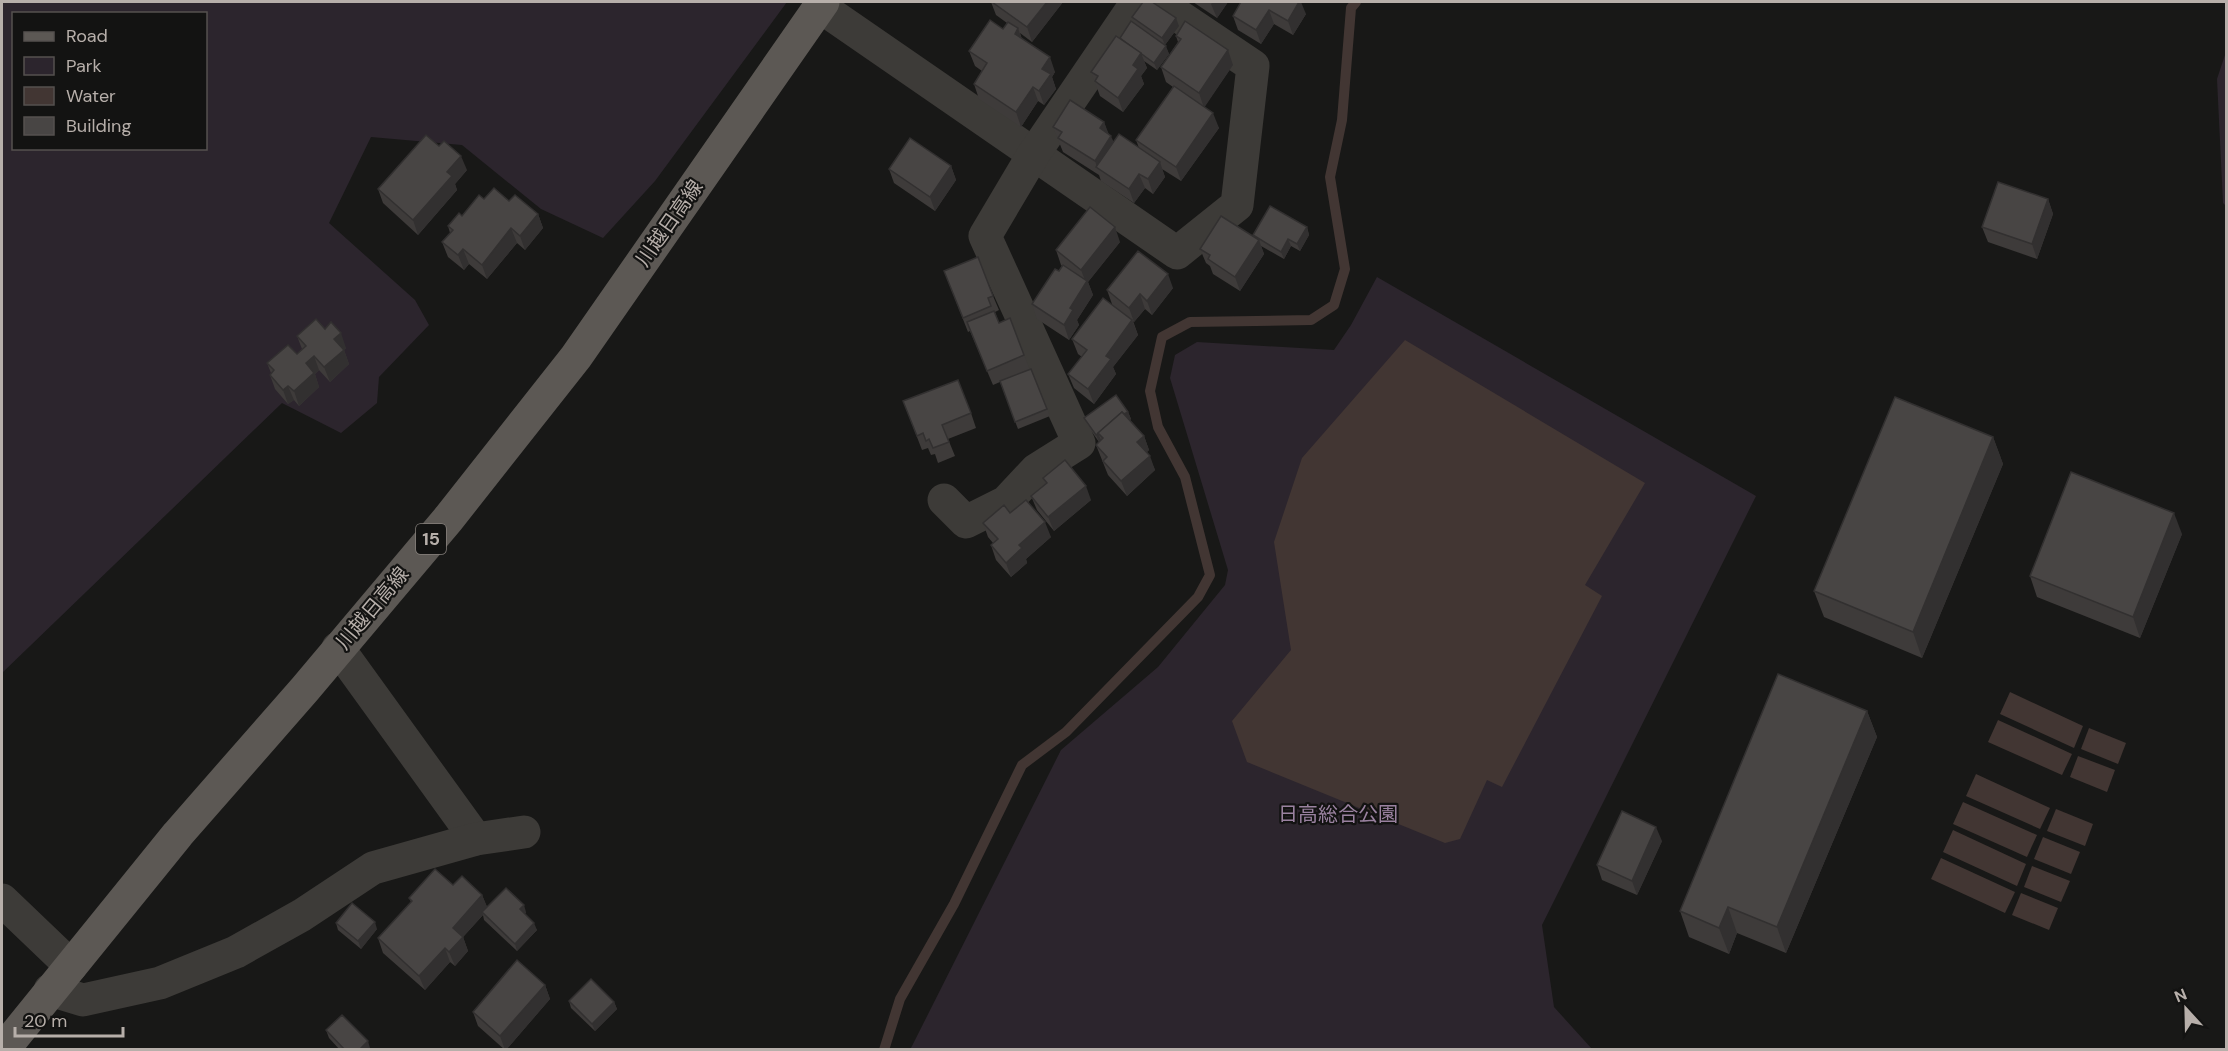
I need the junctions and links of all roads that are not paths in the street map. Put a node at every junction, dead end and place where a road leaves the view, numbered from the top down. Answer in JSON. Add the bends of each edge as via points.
{"nodes":[{"id":1,"x":1137,"y":2,"type":"edge"},
{"id":2,"x":1158,"y":2,"type":"edge"},
{"id":3,"x":821,"y":4,"type":"edge"},
{"id":4,"x":1033,"y":155,"type":"junction"},
{"id":5,"x":944,"y":500,"type":"dead end"},
{"id":6,"x":338,"y":648,"type":"junction"},
{"id":7,"x":524,"y":832,"type":"dead end"},
{"id":8,"x":476,"y":839,"type":"junction"},
{"id":9,"x":2,"y":900,"type":"edge"},
{"id":10,"x":60,"y":978,"type":"junction"},
{"id":11,"x":3,"y":1050,"type":"edge"}],
"edges":[{"from":1,"to":4,"type":"street"},
{"from":2,"to":4,"type":"street","via":[[1253,66],[1238,205],[1177,253]]},
{"from":3,"to":4,"type":"street"},
{"from":3,"to":6,"type":"main road","name":"川越日高線","number":"15","via":[[576,357],[449,518]]},
{"from":4,"to":5,"type":"street","via":[[985,237],[1079,444],[1036,470],[1006,502],[966,522]]},
{"from":6,"to":8,"type":"street"},
{"from":6,"to":10,"type":"main road","name":"川越日高線","number":"15"},
{"from":7,"to":8,"type":"street"},
{"from":8,"to":10,"type":"street","via":[[373,868],[246,947],[160,983],[83,1000]]},
{"from":9,"to":10,"type":"street"},
{"from":10,"to":11,"type":"main road","name":"川越日高線","number":"15"}]}
